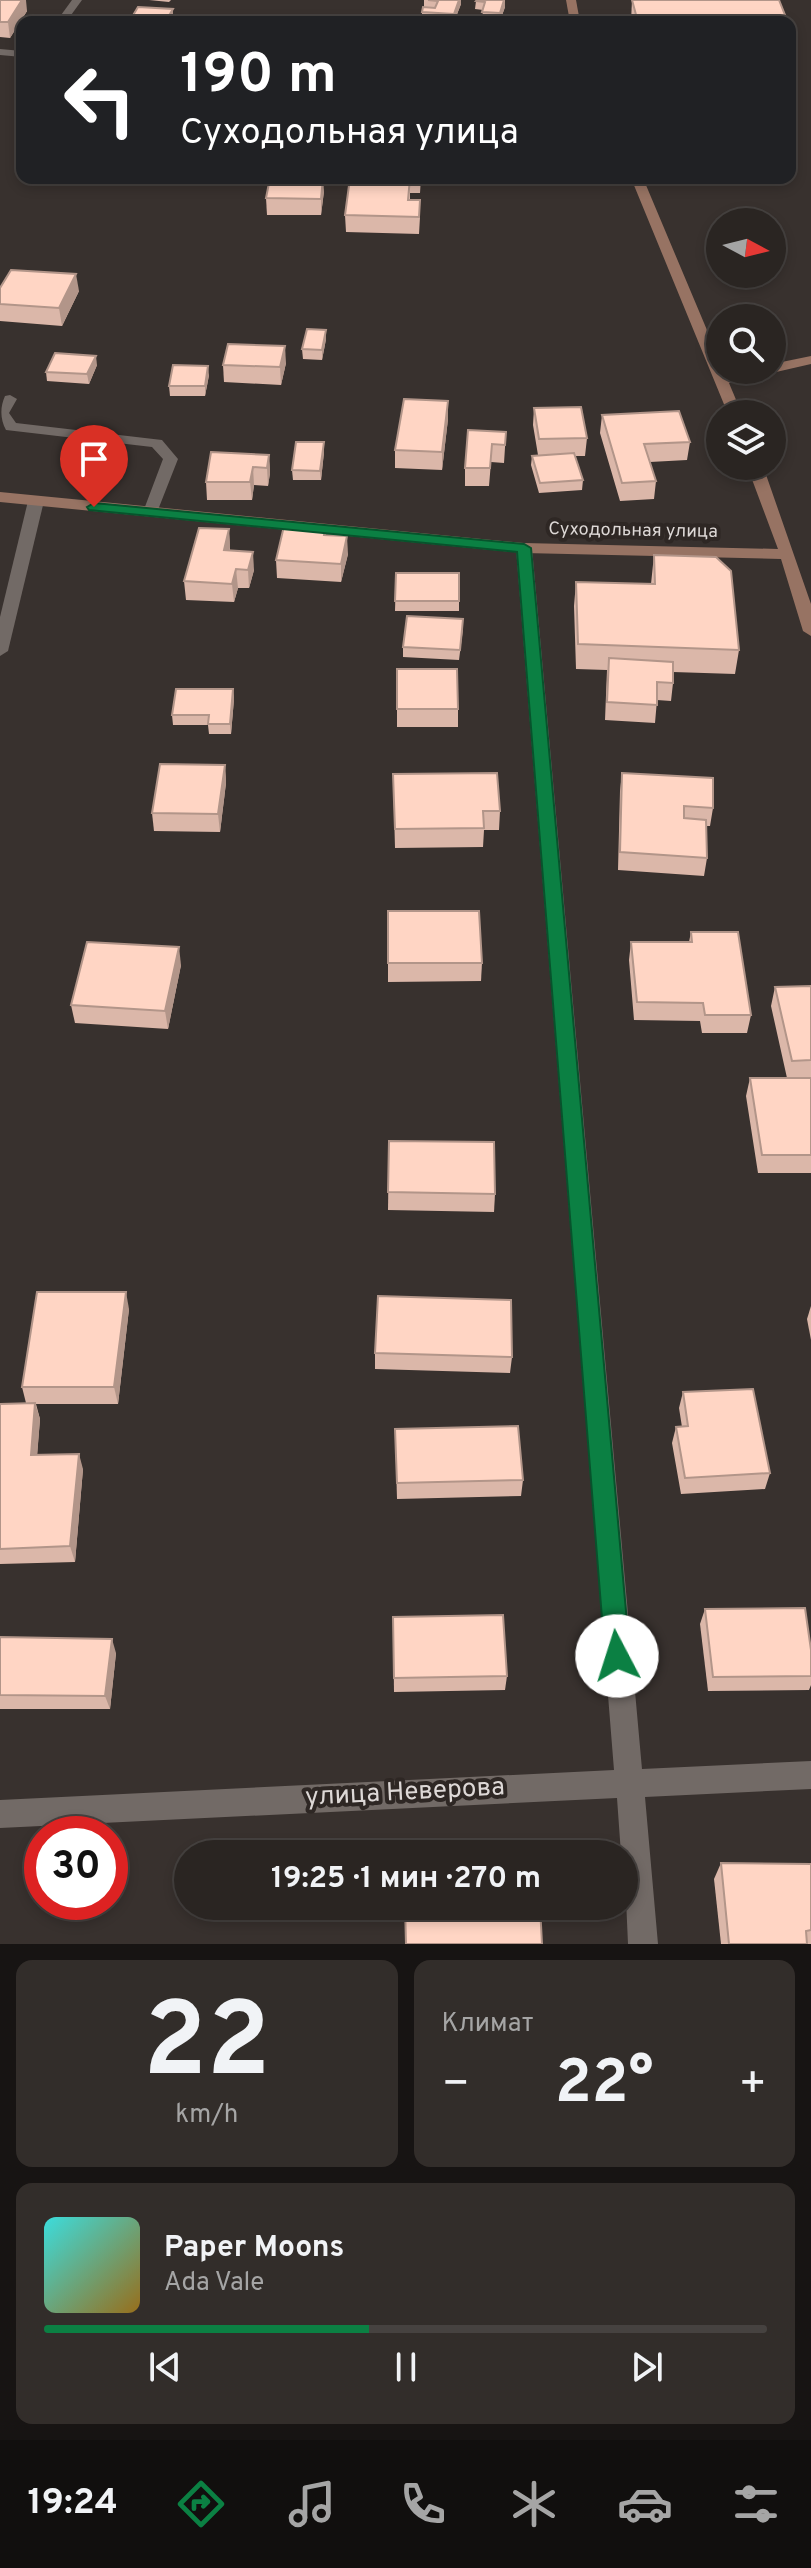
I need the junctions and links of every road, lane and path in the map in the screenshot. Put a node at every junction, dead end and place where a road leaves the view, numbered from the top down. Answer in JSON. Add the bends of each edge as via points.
{"nodes":[{"id":1,"x":640,"y":184,"type":"edge"},
{"id":2,"x":706,"y":342,"type":"edge"},
{"id":3,"x":811,"y":360,"type":"edge"},
{"id":4,"x":786,"y":365,"type":"edge"},
{"id":5,"x":10,"y":399,"type":"dead end"},
{"id":6,"x":760,"y":480,"type":"edge"},
{"id":7,"x":0,"y":497,"type":"edge"},
{"id":8,"x":36,"y":501,"type":"junction"},
{"id":9,"x":151,"y":512,"type":"junction"},
{"id":10,"x":524,"y":548,"type":"junction"},
{"id":11,"x":788,"y":554,"type":"junction"},
{"id":12,"x":811,"y":631,"type":"edge"},
{"id":13,"x":0,"y":651,"type":"edge"},
{"id":14,"x":811,"y":1775,"type":"edge"},
{"id":15,"x":628,"y":1782,"type":"junction"},
{"id":16,"x":0,"y":1814,"type":"edge"},
{"id":17,"x":643,"y":1944,"type":"edge"}],
"edges":[{"from":1,"to":2,"type":"street"},
{"from":3,"to":4,"type":"street"},
{"from":5,"to":9,"type":"street","via":[[2,413],[11,427],[157,443],[171,459]]},
{"from":6,"to":11,"type":"street"},
{"from":7,"to":8,"type":"street","name":"Суходольная улица"},
{"from":8,"to":9,"type":"street","name":"Суходольная улица"},
{"from":8,"to":13,"type":"street"},
{"from":9,"to":10,"type":"street","name":"Суходольная улица"},
{"from":10,"to":11,"type":"street","name":"Суходольная улица"},
{"from":10,"to":15,"type":"street"},
{"from":11,"to":12,"type":"street"},
{"from":14,"to":15,"type":"street","name":"улица Неверова"},
{"from":15,"to":16,"type":"street","name":"улица Неверова"},
{"from":15,"to":17,"type":"street"}]}
